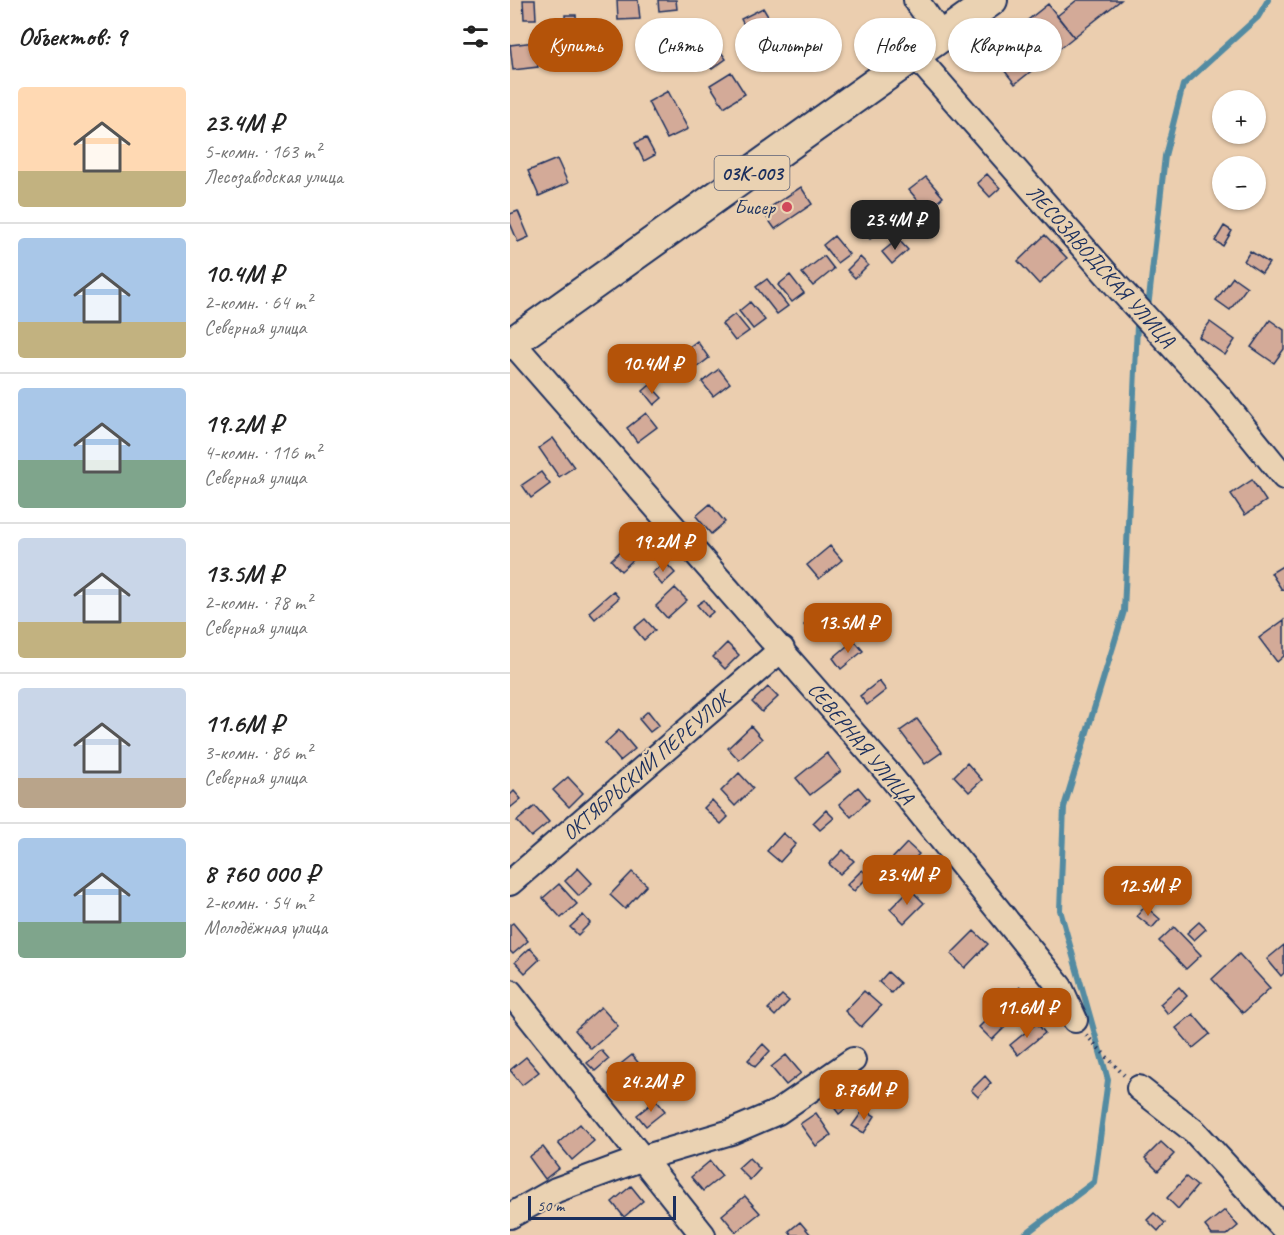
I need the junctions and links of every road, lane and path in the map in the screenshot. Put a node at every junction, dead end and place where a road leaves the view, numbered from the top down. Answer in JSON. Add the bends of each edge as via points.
{"nodes":[{"id":1,"x":916,"y":0,"type":"edge"},
{"id":2,"x":992,"y":0,"type":"edge"},
{"id":3,"x":942,"y":37,"type":"junction"},
{"id":4,"x":936,"y":41,"type":"edge"},
{"id":5,"x":893,"y":72,"type":"edge"},
{"id":6,"x":930,"y":72,"type":"edge"},
{"id":7,"x":511,"y":343,"type":"edge"},
{"id":8,"x":1284,"y":477,"type":"edge"},
{"id":9,"x":782,"y":650,"type":"junction"},
{"id":10,"x":510,"y":883,"type":"edge"},
{"id":11,"x":510,"y":992,"type":"edge"},
{"id":12,"x":1075,"y":1020,"type":"dead end"},
{"id":13,"x":1093,"y":1045,"type":"dead end"},
{"id":14,"x":853,"y":1060,"type":"dead end"},
{"id":15,"x":1130,"y":1080,"type":"joint"},
{"id":16,"x":643,"y":1158,"type":"junction"},
{"id":17,"x":510,"y":1216,"type":"edge"},
{"id":18,"x":1284,"y":1229,"type":"edge"},
{"id":19,"x":703,"y":1235,"type":"edge"}],
"edges":[{"from":1,"to":3,"type":"street"},
{"from":2,"to":3,"type":"main road","number":"03К-003"},
{"from":3,"to":4,"type":"main road","number":"03К-003"},
{"from":5,"to":7,"type":"main road","number":"03К-003"},
{"from":6,"to":8,"type":"street","name":"ЛЕСОЗАВОДСКАЯ УЛИЦА","via":[[1221,399]]},
{"from":7,"to":9,"type":"street","name":"СЕВЕРНАЯ УЛИЦА"},
{"from":9,"to":10,"type":"street","name":"ОКТЯБРЬСКИЙ ПЕРЕУЛОК"},
{"from":9,"to":12,"type":"street","name":"СЕВЕРНАЯ УЛИЦА","via":[[888,772],[1011,925],[1060,987]]},
{"from":11,"to":16,"type":"street"},
{"from":13,"to":15,"type":"path"},
{"from":14,"to":16,"type":"street","via":[[778,1112],[731,1132]]},
{"from":15,"to":18,"type":"street","via":[[1194,1131]]},
{"from":16,"to":17,"type":"street","via":[[556,1190]]},
{"from":16,"to":19,"type":"street"}]}
